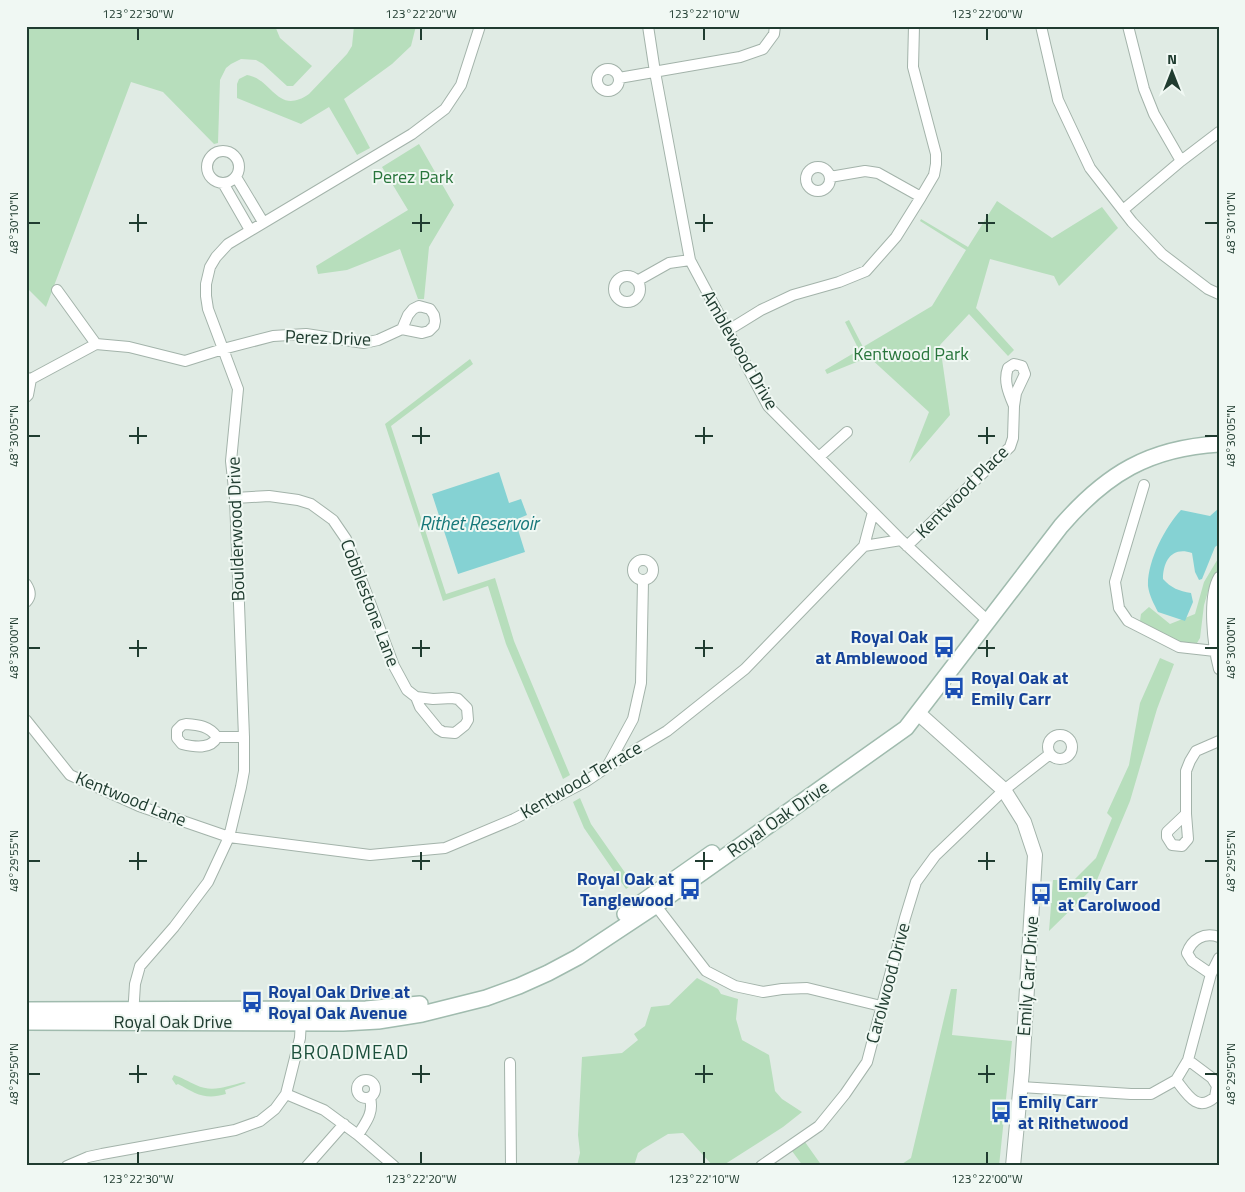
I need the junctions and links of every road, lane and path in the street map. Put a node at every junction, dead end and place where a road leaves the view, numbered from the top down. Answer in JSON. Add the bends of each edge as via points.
{"nodes":[{"id":1,"x":480,"y":26,"type":"edge"},
{"id":2,"x":648,"y":26,"type":"edge"},
{"id":3,"x":775,"y":26,"type":"edge"},
{"id":4,"x":1041,"y":26,"type":"edge"},
{"id":5,"x":1128,"y":26,"type":"edge"},
{"id":6,"x":915,"y":27,"type":"edge"},
{"id":7,"x":655,"y":72,"type":"junction"},
{"id":8,"x":620,"y":78,"type":"dead end"},
{"id":9,"x":1219,"y":132,"type":"edge"},
{"id":10,"x":1180,"y":161,"type":"junction"},
{"id":11,"x":236,"y":177,"type":"junction"},
{"id":12,"x":830,"y":177,"type":"dead end"},
{"id":13,"x":223,"y":183,"type":"junction"},
{"id":14,"x":921,"y":197,"type":"junction"},
{"id":15,"x":1123,"y":210,"type":"junction"},
{"id":16,"x":263,"y":222,"type":"junction"},
{"id":17,"x":250,"y":230,"type":"junction"},
{"id":18,"x":690,"y":260,"type":"junction"},
{"id":19,"x":637,"y":281,"type":"dead end"},
{"id":20,"x":57,"y":290,"type":"dead end"},
{"id":21,"x":1219,"y":294,"type":"edge"},
{"id":22,"x":402,"y":329,"type":"dead end"},
{"id":23,"x":727,"y":331,"type":"junction"},
{"id":24,"x":96,"y":344,"type":"junction"},
{"id":25,"x":223,"y":349,"type":"junction"},
{"id":26,"x":28,"y":378,"type":"edge"},
{"id":27,"x":26,"y":397,"type":"edge"},
{"id":28,"x":1014,"y":406,"type":"dead end"},
{"id":29,"x":847,"y":432,"type":"dead end"},
{"id":30,"x":1219,"y":444,"type":"edge"},
{"id":31,"x":819,"y":457,"type":"junction"},
{"id":32,"x":1144,"y":485,"type":"dead end"},
{"id":33,"x":234,"y":498,"type":"junction"},
{"id":34,"x":873,"y":512,"type":"junction"},
{"id":35,"x":904,"y":543,"type":"junction"},
{"id":36,"x":864,"y":546,"type":"junction"},
{"id":37,"x":1219,"y":578,"type":"edge"},
{"id":38,"x":643,"y":581,"type":"dead end"},
{"id":39,"x":26,"y":584,"type":"edge"},
{"id":40,"x":26,"y":602,"type":"edge"},
{"id":41,"x":989,"y":622,"type":"junction"},
{"id":42,"x":1214,"y":651,"type":"junction"},
{"id":43,"x":1219,"y":668,"type":"edge"},
{"id":44,"x":416,"y":697,"type":"junction"},
{"id":45,"x":918,"y":712,"type":"junction"},
{"id":46,"x":26,"y":720,"type":"edge"},
{"id":47,"x":217,"y":737,"type":"dead end"},
{"id":48,"x":244,"y":737,"type":"junction"},
{"id":49,"x":1219,"y":740,"type":"edge"},
{"id":50,"x":1050,"y":754,"type":"dead end"},
{"id":51,"x":607,"y":767,"type":"junction"},
{"id":52,"x":1004,"y":790,"type":"junction"},
{"id":53,"x":1186,"y":814,"type":"dead end"},
{"id":54,"x":229,"y":837,"type":"junction"},
{"id":55,"x":652,"y":901,"type":"junction"},
{"id":56,"x":1219,"y":937,"type":"edge"},
{"id":57,"x":1219,"y":958,"type":"edge"},
{"id":58,"x":1211,"y":974,"type":"junction"},
{"id":59,"x":881,"y":1006,"type":"junction"},
{"id":60,"x":26,"y":1010,"type":"edge"},
{"id":61,"x":133,"y":1016,"type":"junction"},
{"id":62,"x":301,"y":1016,"type":"junction"},
{"id":63,"x":26,"y":1022,"type":"edge"},
{"id":64,"x":1188,"y":1060,"type":"junction"},
{"id":65,"x":510,"y":1063,"type":"dead end"},
{"id":66,"x":1176,"y":1080,"type":"junction"},
{"id":67,"x":1021,"y":1087,"type":"junction"},
{"id":68,"x":1218,"y":1090,"type":"edge"},
{"id":69,"x":286,"y":1094,"type":"junction"},
{"id":70,"x":370,"y":1098,"type":"dead end"},
{"id":71,"x":344,"y":1124,"type":"junction"},
{"id":72,"x":358,"y":1135,"type":"junction"},
{"id":73,"x":67,"y":1166,"type":"edge"},
{"id":74,"x":307,"y":1166,"type":"edge"},
{"id":75,"x":394,"y":1166,"type":"edge"},
{"id":76,"x":511,"y":1166,"type":"edge"},
{"id":77,"x":761,"y":1166,"type":"edge"},
{"id":78,"x":1013,"y":1166,"type":"edge"}],
"edges":[{"from":1,"to":16,"type":"street","name":"Boulderwood Drive","via":[[462,85],[445,109],[412,134]]},
{"from":2,"to":7,"type":"street","name":"Amblewood Drive"},
{"from":3,"to":7,"type":"street","via":[[774,34],[763,49],[740,58]]},
{"from":4,"to":15,"type":"street","via":[[1058,100],[1090,168]]},
{"from":5,"to":10,"type":"street","via":[[1144,90]]},
{"from":6,"to":14,"type":"street","via":[[913,67],[936,154],[934,174]]},
{"from":7,"to":8,"type":"street"},
{"from":7,"to":18,"type":"street","name":"Amblewood Drive"},
{"from":9,"to":10,"type":"street"},
{"from":10,"to":15,"type":"street"},
{"from":11,"to":13,"type":"street"},
{"from":11,"to":13,"type":"street","via":[[239,166],[235,156],[225,152],[214,154],[208,164],[209,175]]},
{"from":11,"to":16,"type":"street"},
{"from":12,"to":14,"type":"street","via":[[865,171],[878,173]]},
{"from":13,"to":17,"type":"street"},
{"from":14,"to":23,"type":"street","via":[[896,238],[866,271],[793,295]]},
{"from":15,"to":21,"type":"street","via":[[1162,254]]},
{"from":16,"to":17,"type":"street","name":"Boulderwood Drive"},
{"from":17,"to":25,"type":"street","name":"Boulderwood Drive","via":[[228,244],[216,257],[206,284],[208,310]]},
{"from":18,"to":19,"type":"street","via":[[669,263]]},
{"from":18,"to":23,"type":"street","name":"Amblewood Drive"},
{"from":20,"to":24,"type":"street"},
{"from":22,"to":25,"type":"street","name":"Perez Drive","via":[[364,343],[306,334],[273,336]]},
{"from":23,"to":31,"type":"street","name":"Amblewood Drive","via":[[768,406]]},
{"from":24,"to":25,"type":"street","name":"Perez Drive","via":[[130,347],[186,361]]},
{"from":24,"to":26,"type":"street"},
{"from":25,"to":33,"type":"street","name":"Boulderwood Drive","via":[[238,390],[231,462]]},
{"from":26,"to":27,"type":"street"},
{"from":28,"to":35,"type":"street","name":"Kentwood Place","via":[[1010,447]]},
{"from":29,"to":31,"type":"street"},
{"from":30,"to":41,"type":"main road","name":"Royal Oak Drive","via":[[1159,454],[1103,484],[1062,526]]},
{"from":31,"to":34,"type":"street","name":"Amblewood Drive"},
{"from":32,"to":42,"type":"street","via":[[1115,582],[1119,608],[1128,621],[1179,647]]},
{"from":33,"to":44,"type":"street","name":"Cobblestone Lane","via":[[269,496],[292,499],[311,504],[333,520],[346,539],[394,666],[407,690]]},
{"from":33,"to":48,"type":"street","name":"Boulderwood Drive"},
{"from":34,"to":35,"type":"street","name":"Amblewood Drive"},
{"from":34,"to":36,"type":"street","name":"Kentwood Terrace"},
{"from":35,"to":36,"type":"street"},
{"from":35,"to":41,"type":"street","name":"Amblewood Drive"},
{"from":36,"to":51,"type":"street","name":"Kentwood Terrace","via":[[745,669],[667,731]]},
{"from":37,"to":42,"type":"street","via":[[1215,583],[1212,622]]},
{"from":38,"to":51,"type":"street","via":[[641,683],[633,719]]},
{"from":39,"to":40,"type":"street","via":[[30,594]]},
{"from":41,"to":45,"type":"main road","name":"Royal Oak Drive"},
{"from":42,"to":43,"type":"street"},
{"from":44,"to":44,"type":"street","name":"Cobblestone Lane","via":[[420,707],[443,732],[455,733],[468,720],[466,708],[458,699]]},
{"from":45,"to":52,"type":"street","name":"Emily Carr Drive"},
{"from":45,"to":55,"type":"main road","name":"Royal Oak Drive","via":[[895,725]]},
{"from":46,"to":54,"type":"street","name":"Kentwood Lane","via":[[70,775],[139,806]]},
{"from":47,"to":48,"type":"street"},
{"from":48,"to":54,"type":"street","name":"Boulderwood Drive","via":[[244,771]]},
{"from":49,"to":53,"type":"street","via":[[1196,751],[1190,761],[1186,771]]},
{"from":50,"to":52,"type":"street","name":"Carolwood Drive"},
{"from":51,"to":54,"type":"street","name":"Kentwood Terrace","via":[[522,814],[445,848],[370,855]]},
{"from":52,"to":59,"type":"street","name":"Carolwood Drive","via":[[935,856],[916,882]]},
{"from":52,"to":67,"type":"street","name":"Emily Carr Drive","via":[[1024,822],[1035,856]]},
{"from":54,"to":61,"type":"street","name":"Boulderwood Drive","via":[[208,882],[140,966],[134,984]]},
{"from":55,"to":59,"type":"street","via":[[706,971],[735,986],[763,992],[807,988]]},
{"from":55,"to":62,"type":"main road","name":"Royal Oak Drive","via":[[575,947],[520,975],[486,987],[451,998],[407,1006]]},
{"from":56,"to":58,"type":"street","via":[[1198,937],[1190,944],[1187,953],[1192,961]]},
{"from":57,"to":58,"type":"street"},
{"from":58,"to":64,"type":"street"},
{"from":59,"to":77,"type":"street","name":"Carolwood Drive","via":[[867,1062],[845,1094],[819,1126]]},
{"from":60,"to":61,"type":"main road","name":"Royal Oak Drive"},
{"from":61,"to":62,"type":"main road","name":"Royal Oak Drive"},
{"from":61,"to":63,"type":"main road","name":"Royal Oak Drive"},
{"from":62,"to":69,"type":"street","via":[[300,1038]]},
{"from":64,"to":66,"type":"street"},
{"from":64,"to":68,"type":"street","via":[[1212,1078]]},
{"from":65,"to":76,"type":"street"},
{"from":66,"to":67,"type":"street","via":[[1151,1094]]},
{"from":66,"to":68,"type":"street","via":[[1198,1104],[1211,1101]]},
{"from":67,"to":78,"type":"street","name":"Emily Carr Drive"},
{"from":69,"to":71,"type":"street","via":[[324,1110]]},
{"from":69,"to":73,"type":"street","via":[[268,1116],[244,1128],[88,1157]]},
{"from":70,"to":72,"type":"street","via":[[370,1114]]},
{"from":71,"to":72,"type":"street"},
{"from":71,"to":74,"type":"street"},
{"from":72,"to":75,"type":"street"}]}
